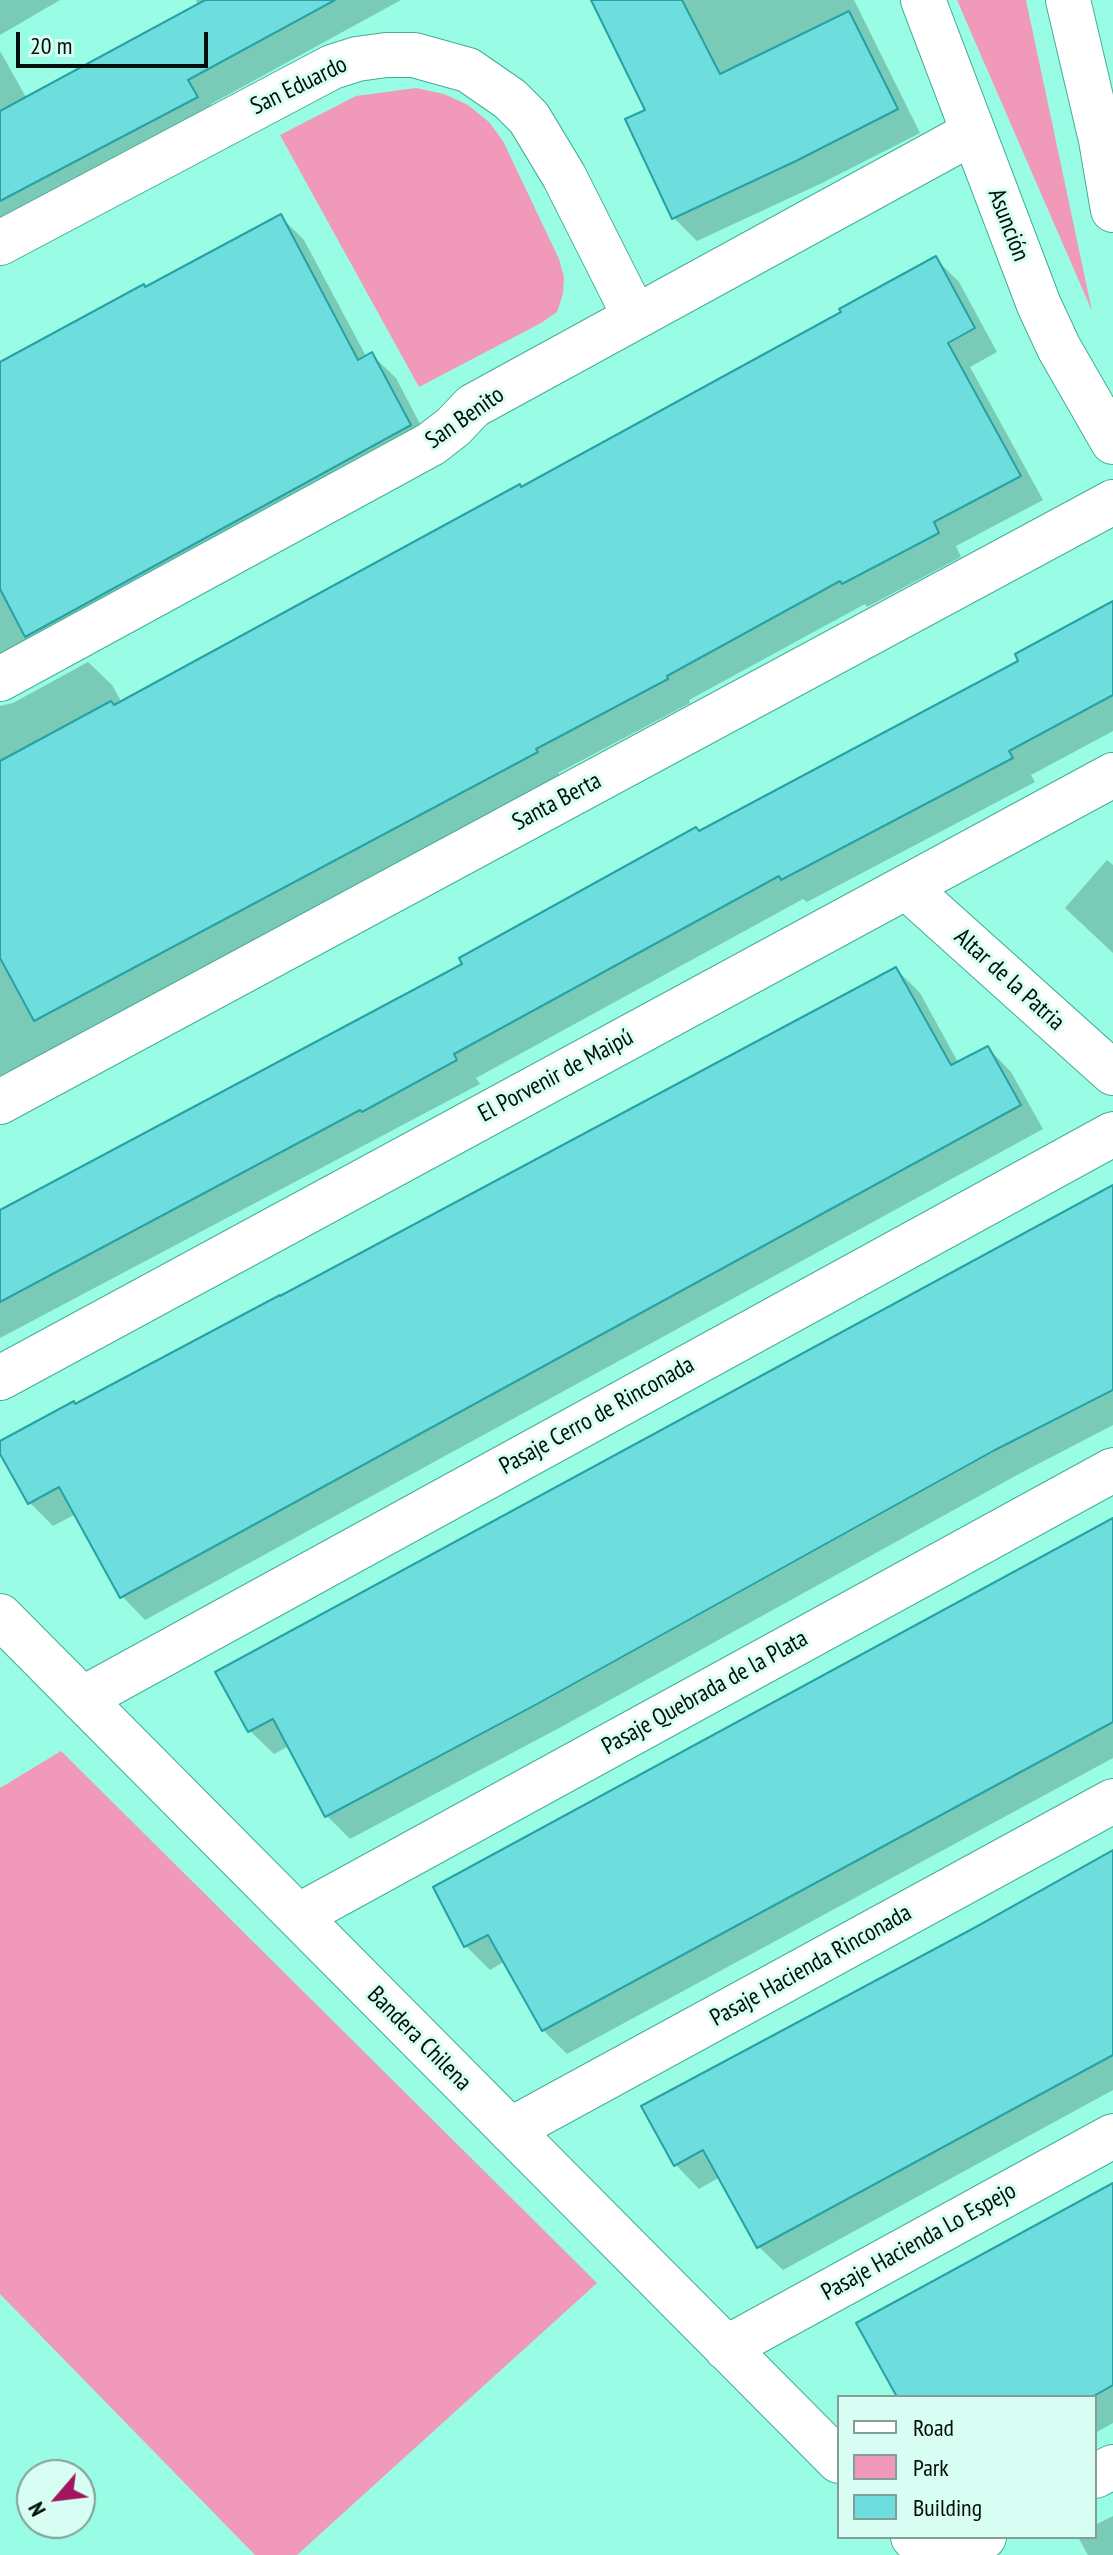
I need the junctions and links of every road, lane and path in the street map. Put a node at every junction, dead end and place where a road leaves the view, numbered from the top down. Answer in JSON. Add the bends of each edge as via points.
{"nodes":[{"id":1,"x":923,"y":0,"type":"edge"},
{"id":2,"x":1068,"y":0,"type":"edge"},
{"id":3,"x":972,"y":133,"type":"junction"},
{"id":4,"x":1113,"y":210,"type":"edge"},
{"id":5,"x":0,"y":243,"type":"edge"},
{"id":6,"x":635,"y":317,"type":"junction"},
{"id":7,"x":1113,"y":442,"type":"edge"},
{"id":8,"x":1113,"y":502,"type":"edge"},
{"id":9,"x":0,"y":679,"type":"edge"},
{"id":10,"x":1113,"y":775,"type":"edge"},
{"id":11,"x":906,"y":887,"type":"junction"},
{"id":12,"x":1113,"y":1073,"type":"edge"},
{"id":13,"x":0,"y":1102,"type":"edge"},
{"id":14,"x":1113,"y":1134,"type":"edge"},
{"id":15,"x":0,"y":1378,"type":"edge"},
{"id":16,"x":1113,"y":1470,"type":"edge"},
{"id":17,"x":0,"y":1616,"type":"edge"},
{"id":18,"x":82,"y":1699,"type":"junction"},
{"id":19,"x":1113,"y":1801,"type":"edge"},
{"id":20,"x":298,"y":1916,"type":"junction"},
{"id":21,"x":510,"y":2130,"type":"junction"},
{"id":22,"x":1113,"y":2136,"type":"edge"},
{"id":23,"x":726,"y":2348,"type":"junction"},
{"id":24,"x":837,"y":2459,"type":"edge"},
{"id":25,"x":915,"y":2539,"type":"edge"},
{"id":26,"x":980,"y":2539,"type":"edge"},
{"id":27,"x":931,"y":2555,"type":"edge"},
{"id":28,"x":951,"y":2555,"type":"edge"}],
"edges":[{"from":1,"to":3,"type":"street","name":"Asunción"},
{"from":2,"to":4,"type":"street"},
{"from":3,"to":6,"type":"street","name":"San Benito"},
{"from":3,"to":7,"type":"street","name":"Asunción","via":[[1052,334]]},
{"from":5,"to":6,"type":"street","name":"San Eduardo","via":[[332,67],[357,59],[414,55],[468,70],[529,118]]},
{"from":6,"to":9,"type":"street","name":"San Benito","via":[[473,406],[431,444]]},
{"from":8,"to":13,"type":"street","name":"Santa Berta"},
{"from":10,"to":11,"type":"street","name":"El Porvenir de Maipú"},
{"from":11,"to":12,"type":"street","name":"Altar de la Patria"},
{"from":11,"to":15,"type":"street","name":"El Porvenir de Maipú"},
{"from":14,"to":18,"type":"street","name":"Pasaje Cerro de Rinconada"},
{"from":16,"to":20,"type":"street","name":"Pasaje Quebrada de la Plata"},
{"from":17,"to":18,"type":"street","name":"Bandera Chilena"},
{"from":18,"to":20,"type":"street","name":"Bandera Chilena"},
{"from":19,"to":21,"type":"street","name":"Pasaje Hacienda Rinconada"},
{"from":20,"to":21,"type":"street","name":"Bandera Chilena"},
{"from":21,"to":23,"type":"street","name":"Bandera Chilena"},
{"from":22,"to":23,"type":"street","name":"Pasaje Hacienda Lo Espejo"},
{"from":23,"to":24,"type":"street","name":"Bandera Chilena"},
{"from":25,"to":27,"type":"street"},
{"from":26,"to":28,"type":"street"}]}
